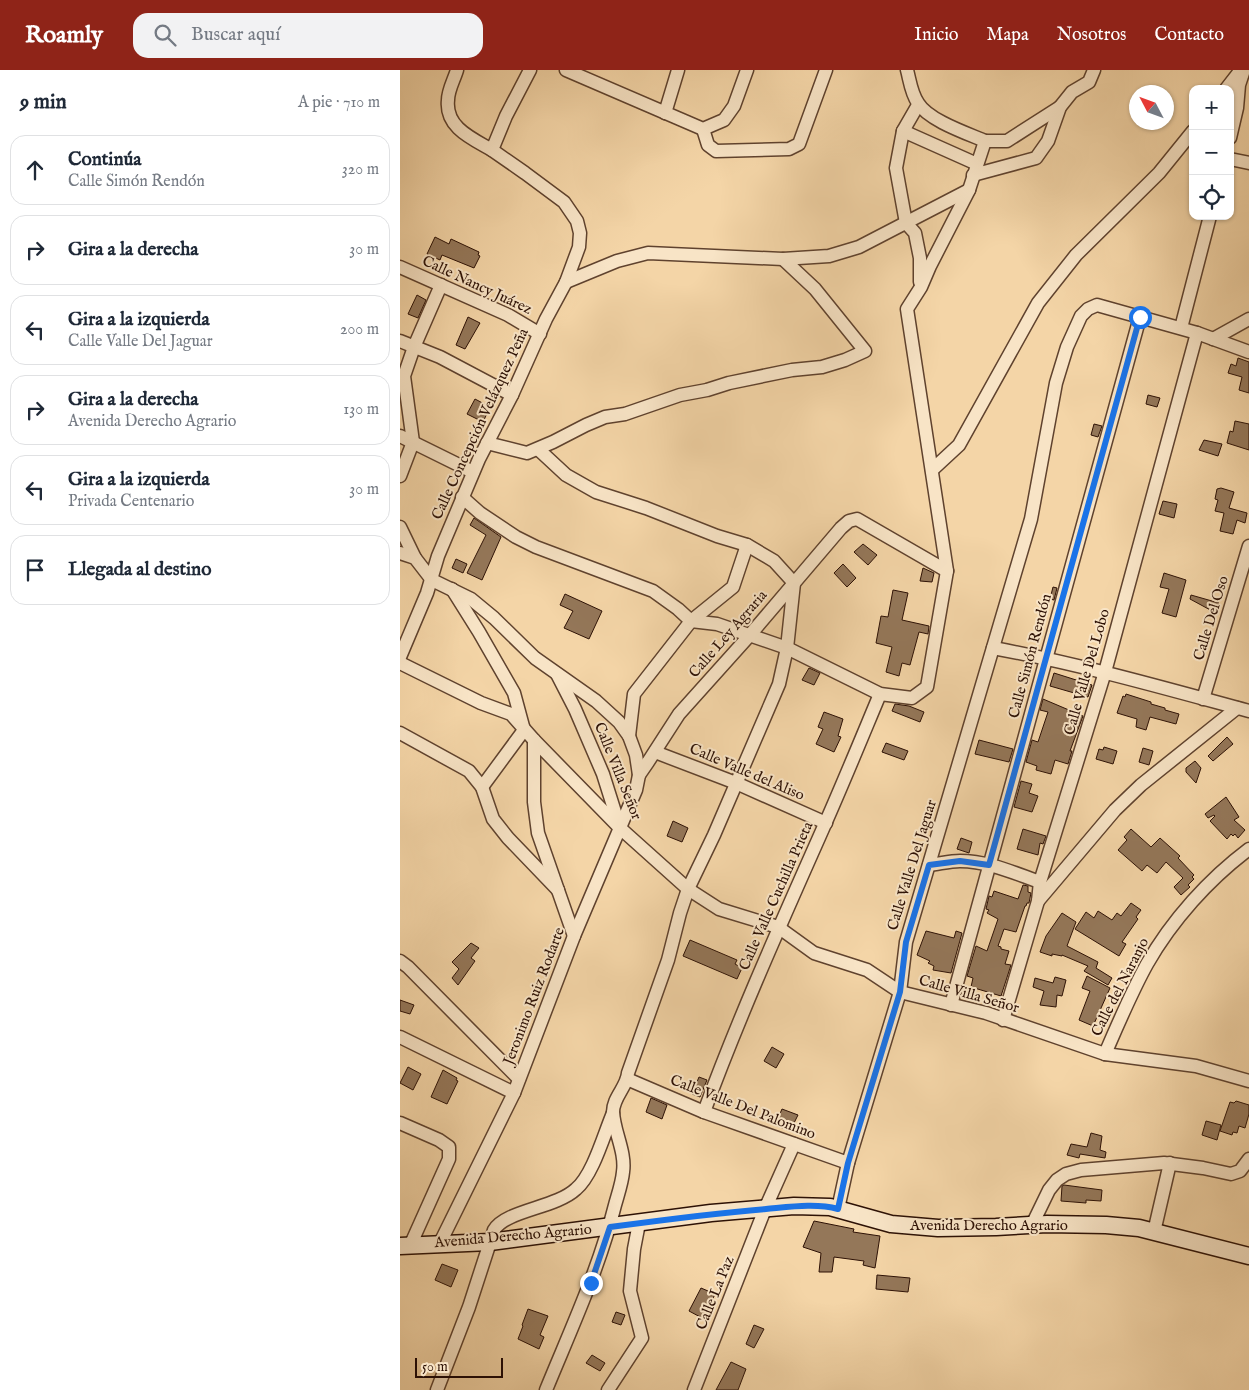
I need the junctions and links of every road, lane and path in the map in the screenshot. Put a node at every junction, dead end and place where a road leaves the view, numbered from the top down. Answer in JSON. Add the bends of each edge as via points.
{"nodes":[{"id":1,"x":457,"y":70,"type":"edge"},
{"id":2,"x":530,"y":70,"type":"edge"},
{"id":3,"x":566,"y":70,"type":"edge"},
{"id":4,"x":678,"y":70,"type":"edge"},
{"id":5,"x":747,"y":70,"type":"edge"},
{"id":6,"x":826,"y":70,"type":"edge"},
{"id":7,"x":907,"y":70,"type":"edge"},
{"id":8,"x":1094,"y":70,"type":"edge"},
{"id":9,"x":1242,"y":70,"type":"edge"},
{"id":10,"x":1229,"y":85,"type":"edge"},
{"id":11,"x":918,"y":104,"type":"junction"},
{"id":12,"x":1060,"y":107,"type":"junction"},
{"id":13,"x":665,"y":112,"type":"junction"},
{"id":14,"x":702,"y":129,"type":"junction"},
{"id":15,"x":1232,"y":130,"type":"edge"},
{"id":16,"x":902,"y":131,"type":"junction"},
{"id":17,"x":1189,"y":136,"type":"edge"},
{"id":18,"x":985,"y":141,"type":"junction"},
{"id":19,"x":492,"y":150,"type":"junction"},
{"id":20,"x":1234,"y":160,"type":"edge"},
{"id":21,"x":1249,"y":163,"type":"edge"},
{"id":22,"x":975,"y":170,"type":"junction"},
{"id":23,"x":969,"y":190,"type":"junction"},
{"id":24,"x":1209,"y":220,"type":"edge"},
{"id":25,"x":906,"y":223,"type":"junction"},
{"id":26,"x":783,"y":259,"type":"junction"},
{"id":27,"x":400,"y":267,"type":"edge"},
{"id":28,"x":566,"y":282,"type":"junction"},
{"id":29,"x":441,"y":285,"type":"junction"},
{"id":30,"x":921,"y":287,"type":"junction"},
{"id":31,"x":1140,"y":317,"type":"junction"},
{"id":32,"x":1249,"y":319,"type":"edge"},
{"id":33,"x":1181,"y":328,"type":"junction"},
{"id":34,"x":1197,"y":333,"type":"junction"},
{"id":35,"x":540,"y":334,"type":"junction"},
{"id":36,"x":1213,"y":339,"type":"junction"},
{"id":37,"x":400,"y":341,"type":"edge"},
{"id":38,"x":414,"y":347,"type":"junction"},
{"id":39,"x":1249,"y":352,"type":"edge"},
{"id":40,"x":512,"y":395,"type":"junction"},
{"id":41,"x":400,"y":436,"type":"edge"},
{"id":42,"x":413,"y":442,"type":"junction"},
{"id":43,"x":487,"y":443,"type":"junction"},
{"id":44,"x":538,"y":449,"type":"junction"},
{"id":45,"x":932,"y":470,"type":"junction"},
{"id":46,"x":473,"y":472,"type":"junction"},
{"id":47,"x":400,"y":476,"type":"edge"},
{"id":48,"x":462,"y":497,"type":"junction"},
{"id":49,"x":400,"y":527,"type":"edge"},
{"id":50,"x":747,"y":545,"type":"junction"},
{"id":51,"x":1249,"y":546,"type":"edge"},
{"id":52,"x":400,"y":553,"type":"edge"},
{"id":53,"x":414,"y":558,"type":"junction"},
{"id":54,"x":947,"y":571,"type":"junction"},
{"id":55,"x":432,"y":580,"type":"junction"},
{"id":56,"x":794,"y":583,"type":"junction"},
{"id":57,"x":452,"y":589,"type":"junction"},
{"id":58,"x":691,"y":621,"type":"junction"},
{"id":59,"x":749,"y":636,"type":"junction"},
{"id":60,"x":787,"y":648,"type":"junction"},
{"id":61,"x":993,"y":648,"type":"junction"},
{"id":62,"x":400,"y":657,"type":"edge"},
{"id":63,"x":1046,"y":658,"type":"junction"},
{"id":64,"x":400,"y":662,"type":"edge"},
{"id":65,"x":1105,"y":672,"type":"junction"},
{"id":66,"x":557,"y":674,"type":"junction"},
{"id":67,"x":880,"y":694,"type":"junction"},
{"id":68,"x":1203,"y":699,"type":"junction"},
{"id":69,"x":1243,"y":710,"type":"edge"},
{"id":70,"x":524,"y":730,"type":"junction"},
{"id":71,"x":400,"y":733,"type":"edge"},
{"id":72,"x":629,"y":736,"type":"junction"},
{"id":73,"x":534,"y":740,"type":"junction"},
{"id":74,"x":655,"y":752,"type":"junction"},
{"id":75,"x":636,"y":755,"type":"joint"},
{"id":76,"x":639,"y":775,"type":"junction"},
{"id":77,"x":736,"y":782,"type":"junction"},
{"id":78,"x":482,"y":787,"type":"junction"},
{"id":79,"x":826,"y":823,"type":"junction"},
{"id":80,"x":620,"y":828,"type":"junction"},
{"id":81,"x":1249,"y":849,"type":"edge"},
{"id":82,"x":929,"y":865,"type":"junction"},
{"id":83,"x":989,"y":865,"type":"junction"},
{"id":84,"x":1040,"y":882,"type":"junction"},
{"id":85,"x":688,"y":889,"type":"junction"},
{"id":86,"x":558,"y":890,"type":"junction"},
{"id":87,"x":1038,"y":902,"type":"junction"},
{"id":88,"x":778,"y":927,"type":"junction"},
{"id":89,"x":574,"y":936,"type":"junction"},
{"id":90,"x":400,"y":961,"type":"edge"},
{"id":91,"x":900,"y":992,"type":"junction"},
{"id":92,"x":951,"y":1005,"type":"junction"},
{"id":93,"x":1003,"y":1020,"type":"junction"},
{"id":94,"x":400,"y":1037,"type":"edge"},
{"id":95,"x":1105,"y":1054,"type":"junction"},
{"id":96,"x":519,"y":1079,"type":"junction"},
{"id":97,"x":627,"y":1079,"type":"junction"},
{"id":98,"x":1249,"y":1081,"type":"edge"},
{"id":99,"x":514,"y":1093,"type":"junction"},
{"id":100,"x":613,"y":1112,"type":"junction"},
{"id":101,"x":704,"y":1112,"type":"junction"},
{"id":102,"x":400,"y":1123,"type":"edge"},
{"id":103,"x":794,"y":1144,"type":"junction"},
{"id":104,"x":1249,"y":1159,"type":"edge"},
{"id":105,"x":848,"y":1163,"type":"junction"},
{"id":106,"x":1170,"y":1163,"type":"junction"},
{"id":107,"x":766,"y":1209,"type":"junction"},
{"id":108,"x":838,"y":1209,"type":"junction"},
{"id":109,"x":639,"y":1223,"type":"junction"},
{"id":110,"x":1032,"y":1225,"type":"junction"},
{"id":111,"x":610,"y":1227,"type":"junction"},
{"id":112,"x":1154,"y":1232,"type":"junction"},
{"id":113,"x":490,"y":1242,"type":"junction"},
{"id":114,"x":440,"y":1243,"type":"junction"},
{"id":115,"x":405,"y":1246,"type":"edge"},
{"id":116,"x":1249,"y":1256,"type":"edge"},
{"id":117,"x":437,"y":1390,"type":"edge"},
{"id":118,"x":546,"y":1390,"type":"edge"},
{"id":119,"x":608,"y":1390,"type":"edge"},
{"id":120,"x":694,"y":1390,"type":"edge"}],
"edges":[{"from":1,"to":19,"type":"street","via":[[448,98],[447,115],[469,137]]},
{"from":2,"to":19,"type":"street"},
{"from":3,"to":13,"type":"street"},
{"from":4,"to":13,"type":"street"},
{"from":5,"to":14,"type":"street","via":[[734,106],[724,120]]},
{"from":6,"to":14,"type":"street","via":[[799,144],[789,149],[716,151],[708,145]]},
{"from":7,"to":11,"type":"street"},
{"from":8,"to":12,"type":"street","via":[[1089,82],[1072,92]]},
{"from":9,"to":10,"type":"street"},
{"from":9,"to":15,"type":"street"},
{"from":11,"to":16,"type":"street"},
{"from":11,"to":18,"type":"street","via":[[936,118]]},
{"from":12,"to":18,"type":"street","via":[[1008,141]]},
{"from":12,"to":22,"type":"street","via":[[1048,141],[1036,158]]},
{"from":13,"to":14,"type":"street"},
{"from":16,"to":22,"type":"street"},
{"from":16,"to":25,"type":"street","via":[[896,168]]},
{"from":17,"to":45,"type":"street","via":[[1159,173],[1076,255],[1038,303],[959,445]]},
{"from":18,"to":22,"type":"street"},
{"from":19,"to":28,"type":"street","name":"Calle Concepción Velázquez Peña","via":[[564,202],[577,221],[580,233],[578,247]]},
{"from":20,"to":21,"type":"street"},
{"from":22,"to":23,"type":"street"},
{"from":23,"to":25,"type":"street"},
{"from":23,"to":30,"type":"street"},
{"from":24,"to":33,"type":"street"},
{"from":25,"to":26,"type":"street","via":[[859,247],[829,256]]},
{"from":25,"to":30,"type":"street","via":[[914,233],[920,258]]},
{"from":26,"to":28,"type":"street","via":[[648,253],[617,261]]},
{"from":26,"to":44,"type":"street","via":[[815,289],[865,351],[822,367],[729,383],[605,417]]},
{"from":27,"to":29,"type":"street","name":"Calle Nancy Juárez"},
{"from":28,"to":35,"type":"street","name":"Calle Concepción Velázquez Peña"},
{"from":29,"to":35,"type":"street","name":"Calle Nancy Juárez","via":[[508,315]]},
{"from":29,"to":38,"type":"street"},
{"from":30,"to":45,"type":"street","via":[[907,309]]},
{"from":31,"to":33,"type":"street"},
{"from":31,"to":61,"type":"street","via":[[1097,305],[1081,316],[1067,346],[1056,383],[1031,519]]},
{"from":31,"to":63,"type":"street","name":"Calle Simón Rendón"},
{"from":32,"to":36,"type":"street"},
{"from":33,"to":34,"type":"street"},
{"from":34,"to":36,"type":"street"},
{"from":34,"to":65,"type":"street","name":"Calle Valle Del Lobo"},
{"from":35,"to":40,"type":"street","name":"Calle Concepción Velázquez Peña"},
{"from":36,"to":39,"type":"street"},
{"from":37,"to":38,"type":"street"},
{"from":38,"to":40,"type":"street","via":[[440,356]]},
{"from":38,"to":42,"type":"street","via":[[404,376]]},
{"from":40,"to":43,"type":"street","name":"Calle Concepción Velázquez Peña"},
{"from":41,"to":42,"type":"street"},
{"from":42,"to":46,"type":"street"},
{"from":42,"to":47,"type":"street"},
{"from":43,"to":44,"type":"street","via":[[527,453]]},
{"from":43,"to":46,"type":"street","name":"Calle Concepción Velázquez Peña"},
{"from":44,"to":50,"type":"street","via":[[566,475],[596,492]]},
{"from":45,"to":54,"type":"street"},
{"from":46,"to":48,"type":"street","name":"Calle Concepción Velázquez Peña"},
{"from":48,"to":55,"type":"street","name":"Calle Concepción Velázquez Peña","via":[[438,556]]},
{"from":48,"to":58,"type":"street","via":[[486,517],[536,547],[653,591]]},
{"from":49,"to":53,"type":"street","name":"Calle Villa Señor"},
{"from":50,"to":56,"type":"street","via":[[774,561]]},
{"from":50,"to":58,"type":"street","via":[[733,587]]},
{"from":51,"to":68,"type":"street","name":"Calle Del Oso"},
{"from":52,"to":53,"type":"street"},
{"from":53,"to":55,"type":"street","name":"Calle Villa Señor"},
{"from":54,"to":56,"type":"street","name":"Calle Ley Agraria","via":[[857,519],[841,528]]},
{"from":54,"to":67,"type":"street","via":[[927,687],[912,698]]},
{"from":55,"to":57,"type":"street","name":"Calle Villa Señor"},
{"from":55,"to":62,"type":"street","name":"Calle Concepción Velázquez Peña"},
{"from":56,"to":59,"type":"street","name":"Calle Ley Agraria"},
{"from":56,"to":60,"type":"street"},
{"from":57,"to":66,"type":"street","name":"Calle Villa Señor","via":[[472,599],[535,658]]},
{"from":57,"to":70,"type":"street","via":[[514,693]]},
{"from":58,"to":59,"type":"street","via":[[717,624]]},
{"from":58,"to":72,"type":"street","via":[[634,694]]},
{"from":59,"to":60,"type":"street"},
{"from":59,"to":74,"type":"street","name":"Calle Ley Agraria","via":[[679,714]]},
{"from":60,"to":67,"type":"street"},
{"from":60,"to":77,"type":"street","via":[[779,684]]},
{"from":61,"to":63,"type":"street"},
{"from":61,"to":82,"type":"street","name":"Calle Valle Del Jaguar"},
{"from":63,"to":65,"type":"street"},
{"from":63,"to":83,"type":"street","name":"Calle Simón Rendón"},
{"from":64,"to":70,"type":"street","via":[[480,703],[510,714]]},
{"from":65,"to":68,"type":"street"},
{"from":65,"to":84,"type":"street","name":"Calle Valle Del Lobo"},
{"from":66,"to":72,"type":"street","name":"Calle Villa Señor","via":[[596,702],[619,722]]},
{"from":66,"to":80,"type":"street","name":"Calle Villa Señor","via":[[603,774]]},
{"from":67,"to":79,"type":"street","name":"Calle Valle Cuchilla Prieta"},
{"from":68,"to":69,"type":"street"},
{"from":69,"to":87,"type":"street","via":[[1141,785]]},
{"from":70,"to":73,"type":"street"},
{"from":70,"to":78,"type":"street"},
{"from":71,"to":78,"type":"street","via":[[469,771]]},
{"from":72,"to":75,"type":"street","name":"Calle Villa Señor"},
{"from":73,"to":80,"type":"street"},
{"from":73,"to":86,"type":"street","via":[[534,802],[538,833]]},
{"from":74,"to":76,"type":"street","name":"Calle Ley Agraria"},
{"from":74,"to":77,"type":"street","name":"Calle Valle del Aliso"},
{"from":75,"to":76,"type":"street","name":"Jeronimo Ruiz Rodarte"},
{"from":76,"to":80,"type":"street","name":"Jeronimo Ruiz Rodarte"},
{"from":77,"to":79,"type":"street","name":"Calle Valle del Aliso"},
{"from":77,"to":85,"type":"street"},
{"from":78,"to":86,"type":"street","via":[[493,819]]},
{"from":79,"to":88,"type":"street","name":"Calle Valle Cuchilla Prieta"},
{"from":80,"to":85,"type":"street","name":"Calle Villa Señor"},
{"from":80,"to":89,"type":"street","name":"Jeronimo Ruiz Rodarte"},
{"from":81,"to":95,"type":"street","name":"Calle del Naranjo","via":[[1215,878],[1160,943]]},
{"from":82,"to":83,"type":"street","via":[[960,861]]},
{"from":82,"to":91,"type":"street","name":"Calle Valle Del Jaguar","via":[[906,942]]},
{"from":83,"to":84,"type":"street"},
{"from":83,"to":92,"type":"street","name":"Calle Simón Rendón"},
{"from":84,"to":87,"type":"street","name":"Calle Valle Del Lobo"},
{"from":85,"to":88,"type":"street","name":"Calle Villa Señor","via":[[719,909]]},
{"from":85,"to":97,"type":"street","via":[[668,960]]},
{"from":86,"to":89,"type":"street"},
{"from":87,"to":93,"type":"street","name":"Calle Valle Del Lobo"},
{"from":88,"to":91,"type":"street","name":"Calle Villa Señor","via":[[814,953],[867,970]]},
{"from":88,"to":101,"type":"street","name":"Calle Valle Cuchilla Prieta"},
{"from":89,"to":96,"type":"street","name":"Jeronimo Ruiz Rodarte"},
{"from":90,"to":96,"type":"street"},
{"from":91,"to":92,"type":"street","name":"Calle Villa Señor"},
{"from":91,"to":105,"type":"street","name":"Calle Valle Del Jaguar"},
{"from":92,"to":93,"type":"street","name":"Calle Villa Señor"},
{"from":93,"to":95,"type":"street","name":"Calle Villa Señor"},
{"from":94,"to":99,"type":"street"},
{"from":95,"to":98,"type":"street","name":"Calle Villa Señor","via":[[1196,1066]]},
{"from":96,"to":99,"type":"street","name":"Jeronimo Ruiz Rodarte"},
{"from":97,"to":100,"type":"street","via":[[617,1096]]},
{"from":97,"to":101,"type":"street","name":"Calle Valle Del Palomino"},
{"from":99,"to":114,"type":"street","name":"Jeronimo Ruiz Rodarte"},
{"from":100,"to":111,"type":"street","via":[[624,1170]]},
{"from":100,"to":113,"type":"street","via":[[586,1178],[576,1190],[562,1199],[497,1224]]},
{"from":101,"to":103,"type":"street","name":"Calle Valle Del Palomino"},
{"from":102,"to":115,"type":"street","via":[[449,1147],[449,1158]]},
{"from":103,"to":105,"type":"street","name":"Calle Valle Del Palomino"},
{"from":103,"to":107,"type":"street","name":"Calle La Paz"},
{"from":104,"to":106,"type":"street","via":[[1240,1171],[1231,1174]]},
{"from":105,"to":108,"type":"street","name":"Calle Valle Del Jaguar"},
{"from":106,"to":110,"type":"street","via":[[1089,1169],[1066,1174],[1049,1190]]},
{"from":106,"to":112,"type":"street"},
{"from":107,"to":108,"type":"street","name":"Avenida Derecho Agrario","via":[[794,1206]]},
{"from":107,"to":109,"type":"street","name":"Avenida Derecho Agrario"},
{"from":107,"to":120,"type":"street","name":"Calle La Paz"},
{"from":108,"to":110,"type":"street","name":"Avenida Derecho Agrario","via":[[891,1224],[938,1228]]},
{"from":109,"to":111,"type":"street","name":"Avenida Derecho Agrario"},
{"from":109,"to":119,"type":"street","via":[[630,1291],[642,1338]]},
{"from":110,"to":112,"type":"street","name":"Avenida Derecho Agrario","via":[[1106,1225]]},
{"from":111,"to":113,"type":"street","name":"Avenida Derecho Agrario"},
{"from":111,"to":118,"type":"street","via":[[591,1283]]},
{"from":112,"to":116,"type":"street","name":"Avenida Derecho Agrario"},
{"from":113,"to":114,"type":"street","name":"Avenida Derecho Agrario"},
{"from":113,"to":117,"type":"street","via":[[470,1307]]},
{"from":114,"to":115,"type":"street","name":"Avenida Derecho Agrario"}]}
